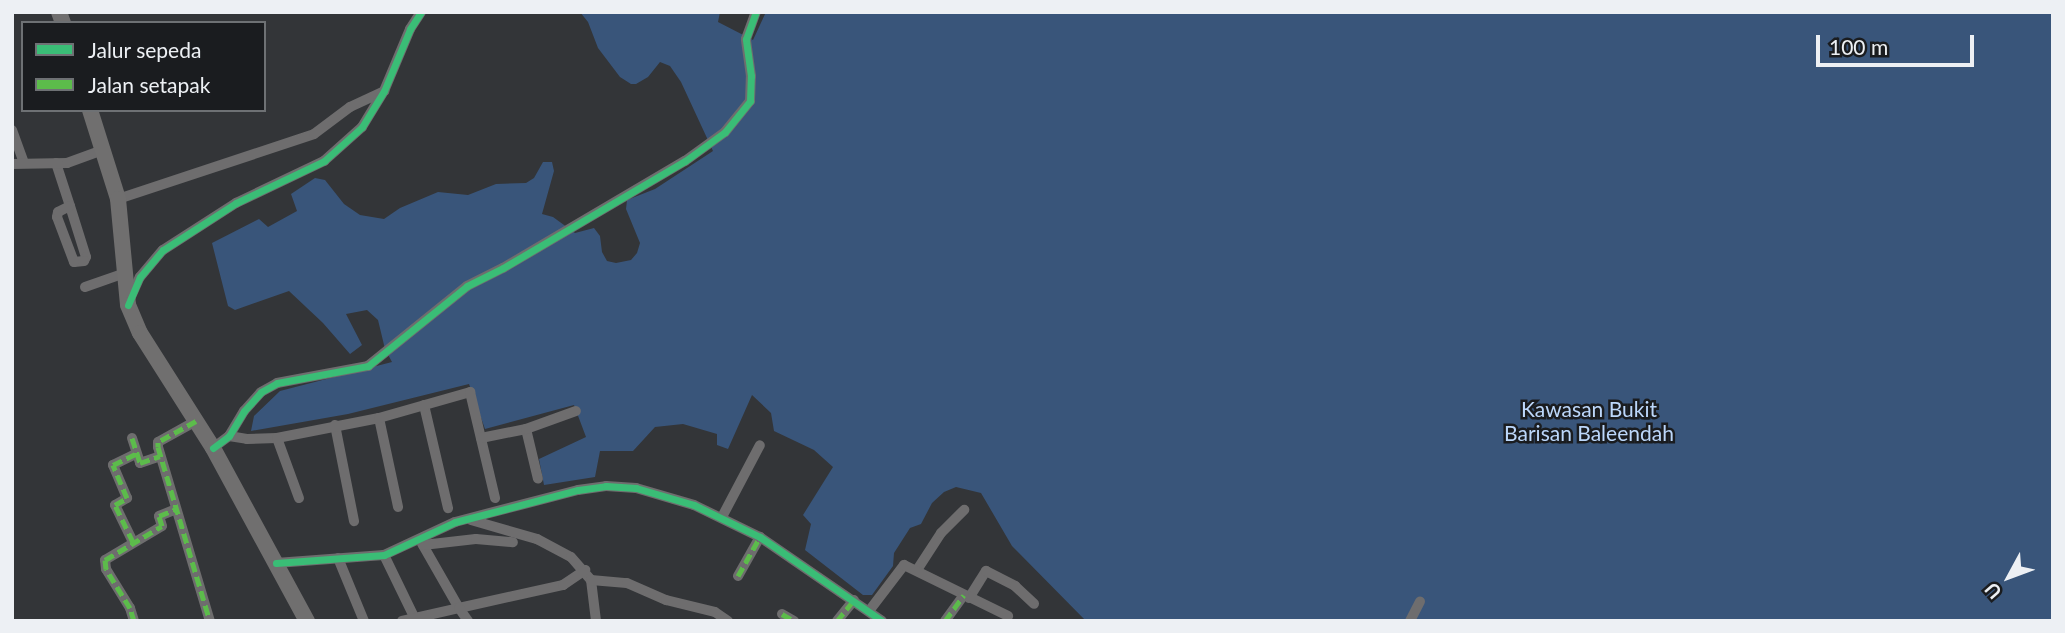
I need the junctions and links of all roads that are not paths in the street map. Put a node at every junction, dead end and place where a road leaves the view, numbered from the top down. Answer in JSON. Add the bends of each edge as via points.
{"nodes":[{"id":1,"x":421,"y":12,"type":"edge"},
{"id":2,"x":756,"y":12,"type":"edge"},
{"id":3,"x":384,"y":92,"type":"junction"},
{"id":4,"x":91,"y":112,"type":"edge"},
{"id":5,"x":12,"y":130,"type":"edge"},
{"id":6,"x":103,"y":150,"type":"junction"},
{"id":7,"x":56,"y":163,"type":"junction"},
{"id":8,"x":18,"y":164,"type":"edge"},
{"id":9,"x":118,"y":199,"type":"junction"},
{"id":10,"x":70,"y":206,"type":"junction"},
{"id":11,"x":125,"y":272,"type":"junction"},
{"id":12,"x":85,"y":288,"type":"dead end"},
{"id":13,"x":128,"y":305,"type":"junction"},
{"id":14,"x":424,"y":405,"type":"junction"},
{"id":15,"x":576,"y":411,"type":"dead end"},
{"id":16,"x":379,"y":418,"type":"junction"},
{"id":17,"x":196,"y":421,"type":"junction"},
{"id":18,"x":335,"y":425,"type":"junction"},
{"id":19,"x":526,"y":429,"type":"junction"},
{"id":20,"x":229,"y":436,"type":"junction"},
{"id":21,"x":132,"y":438,"type":"dead end"},
{"id":22,"x":277,"y":438,"type":"junction"},
{"id":23,"x":481,"y":438,"type":"junction"},
{"id":24,"x":760,"y":445,"type":"dead end"},
{"id":25,"x":212,"y":448,"type":"junction"},
{"id":26,"x":136,"y":454,"type":"junction"},
{"id":27,"x":160,"y":456,"type":"junction"},
{"id":28,"x":538,"y":479,"type":"dead end"},
{"id":29,"x":299,"y":498,"type":"dead end"},
{"id":30,"x":495,"y":498,"type":"dead end"},
{"id":31,"x":398,"y":507,"type":"dead end"},
{"id":32,"x":448,"y":508,"type":"dead end"},
{"id":33,"x":176,"y":509,"type":"junction"},
{"id":34,"x":964,"y":510,"type":"dead end"},
{"id":35,"x":722,"y":517,"type":"junction"},
{"id":36,"x":470,"y":520,"type":"junction"},
{"id":37,"x":354,"y":521,"type":"dead end"},
{"id":38,"x":760,"y":537,"type":"junction"},
{"id":39,"x":133,"y":542,"type":"junction"},
{"id":40,"x":421,"y":542,"type":"junction"},
{"id":41,"x":513,"y":542,"type":"dead end"},
{"id":42,"x":384,"y":555,"type":"junction"},
{"id":43,"x":338,"y":558,"type":"junction"},
{"id":44,"x":276,"y":563,"type":"junction"},
{"id":45,"x":917,"y":570,"type":"junction"},
{"id":46,"x":588,"y":575,"type":"junction"},
{"id":47,"x":738,"y":576,"type":"dead end"},
{"id":48,"x":967,"y":597,"type":"junction"},
{"id":49,"x":854,"y":600,"type":"junction"},
{"id":50,"x":1420,"y":601,"type":"dead end"},
{"id":51,"x":1034,"y":604,"type":"dead end"},
{"id":52,"x":459,"y":608,"type":"junction"},
{"id":53,"x":869,"y":611,"type":"junction"},
{"id":54,"x":782,"y":614,"type":"dead end"},
{"id":55,"x":1008,"y":616,"type":"dead end"},
{"id":56,"x":415,"y":620,"type":"edge"},
{"id":57,"x":134,"y":621,"type":"edge"},
{"id":58,"x":211,"y":621,"type":"edge"},
{"id":59,"x":307,"y":621,"type":"edge"},
{"id":60,"x":365,"y":621,"type":"edge"},
{"id":61,"x":402,"y":621,"type":"edge"},
{"id":62,"x":468,"y":621,"type":"edge"},
{"id":63,"x":596,"y":621,"type":"edge"},
{"id":64,"x":728,"y":621,"type":"edge"},
{"id":65,"x":794,"y":621,"type":"edge"},
{"id":66,"x":837,"y":621,"type":"edge"},
{"id":67,"x":882,"y":621,"type":"edge"},
{"id":68,"x":945,"y":621,"type":"edge"},
{"id":69,"x":1410,"y":621,"type":"edge"}],
"edges":[{"from":1,"to":3,"type":"street"},
{"from":2,"to":20,"type":"street","via":[[746,39],[750,101],[725,132],[685,161],[467,286],[368,366],[277,383],[261,392]]},
{"from":3,"to":9,"type":"street","via":[[350,107],[314,134]]},
{"from":3,"to":13,"type":"street","via":[[362,127],[324,161],[236,203],[163,250],[140,276]]},
{"from":4,"to":6,"type":"main road"},
{"from":5,"to":8,"type":"street"},
{"from":6,"to":7,"type":"street"},
{"from":6,"to":9,"type":"main road"},
{"from":7,"to":8,"type":"street"},
{"from":7,"to":10,"type":"street"},
{"from":9,"to":11,"type":"main road"},
{"from":10,"to":10,"type":"street","via":[[86,257],[84,261],[74,262],[57,217]]},
{"from":11,"to":12,"type":"street"},
{"from":11,"to":13,"type":"main road"},
{"from":13,"to":17,"type":"main road","via":[[140,333]]},
{"from":14,"to":16,"type":"street"},
{"from":14,"to":23,"type":"street","via":[[470,392]]},
{"from":14,"to":32,"type":"street"},
{"from":15,"to":19,"type":"street"},
{"from":16,"to":18,"type":"street"},
{"from":16,"to":31,"type":"street"},
{"from":17,"to":25,"type":"main road"},
{"from":17,"to":27,"type":"street","via":[[158,442]]},
{"from":18,"to":22,"type":"street"},
{"from":18,"to":37,"type":"street"},
{"from":19,"to":23,"type":"street"},
{"from":19,"to":28,"type":"street"},
{"from":20,"to":22,"type":"street"},
{"from":20,"to":25,"type":"street"},
{"from":21,"to":26,"type":"street"},
{"from":22,"to":29,"type":"street"},
{"from":23,"to":30,"type":"street"},
{"from":24,"to":35,"type":"street"},
{"from":25,"to":44,"type":"main road"},
{"from":26,"to":27,"type":"street","via":[[140,463]]},
{"from":26,"to":39,"type":"street","via":[[113,465],[127,498],[115,505]]},
{"from":27,"to":33,"type":"street"},
{"from":33,"to":39,"type":"street","via":[[159,516],[162,526]]},
{"from":33,"to":58,"type":"street"},
{"from":34,"to":45,"type":"street","via":[[941,533]]},
{"from":35,"to":36,"type":"street","via":[[636,488],[606,486]]},
{"from":35,"to":38,"type":"street"},
{"from":36,"to":40,"type":"street","via":[[442,526]]},
{"from":36,"to":46,"type":"street","via":[[555,546]]},
{"from":38,"to":47,"type":"street"},
{"from":38,"to":49,"type":"street"},
{"from":39,"to":57,"type":"street","via":[[107,556],[103,564]]},
{"from":40,"to":41,"type":"street"},
{"from":40,"to":42,"type":"street"},
{"from":40,"to":52,"type":"street"},
{"from":42,"to":43,"type":"street"},
{"from":42,"to":56,"type":"street"},
{"from":43,"to":44,"type":"street"},
{"from":43,"to":60,"type":"street"},
{"from":44,"to":59,"type":"main road"},
{"from":45,"to":48,"type":"street"},
{"from":45,"to":53,"type":"street","via":[[902,567]]},
{"from":46,"to":52,"type":"street"},
{"from":46,"to":63,"type":"street"},
{"from":46,"to":64,"type":"street","via":[[627,583],[666,600],[715,612]]},
{"from":48,"to":51,"type":"street","via":[[986,571],[1015,586]]},
{"from":48,"to":55,"type":"street"},
{"from":48,"to":68,"type":"street"},
{"from":49,"to":53,"type":"street"},
{"from":49,"to":66,"type":"street"},
{"from":50,"to":69,"type":"street"},
{"from":52,"to":56,"type":"street"},
{"from":52,"to":62,"type":"street"},
{"from":53,"to":67,"type":"street"},
{"from":54,"to":65,"type":"street"},
{"from":56,"to":61,"type":"street"}]}
